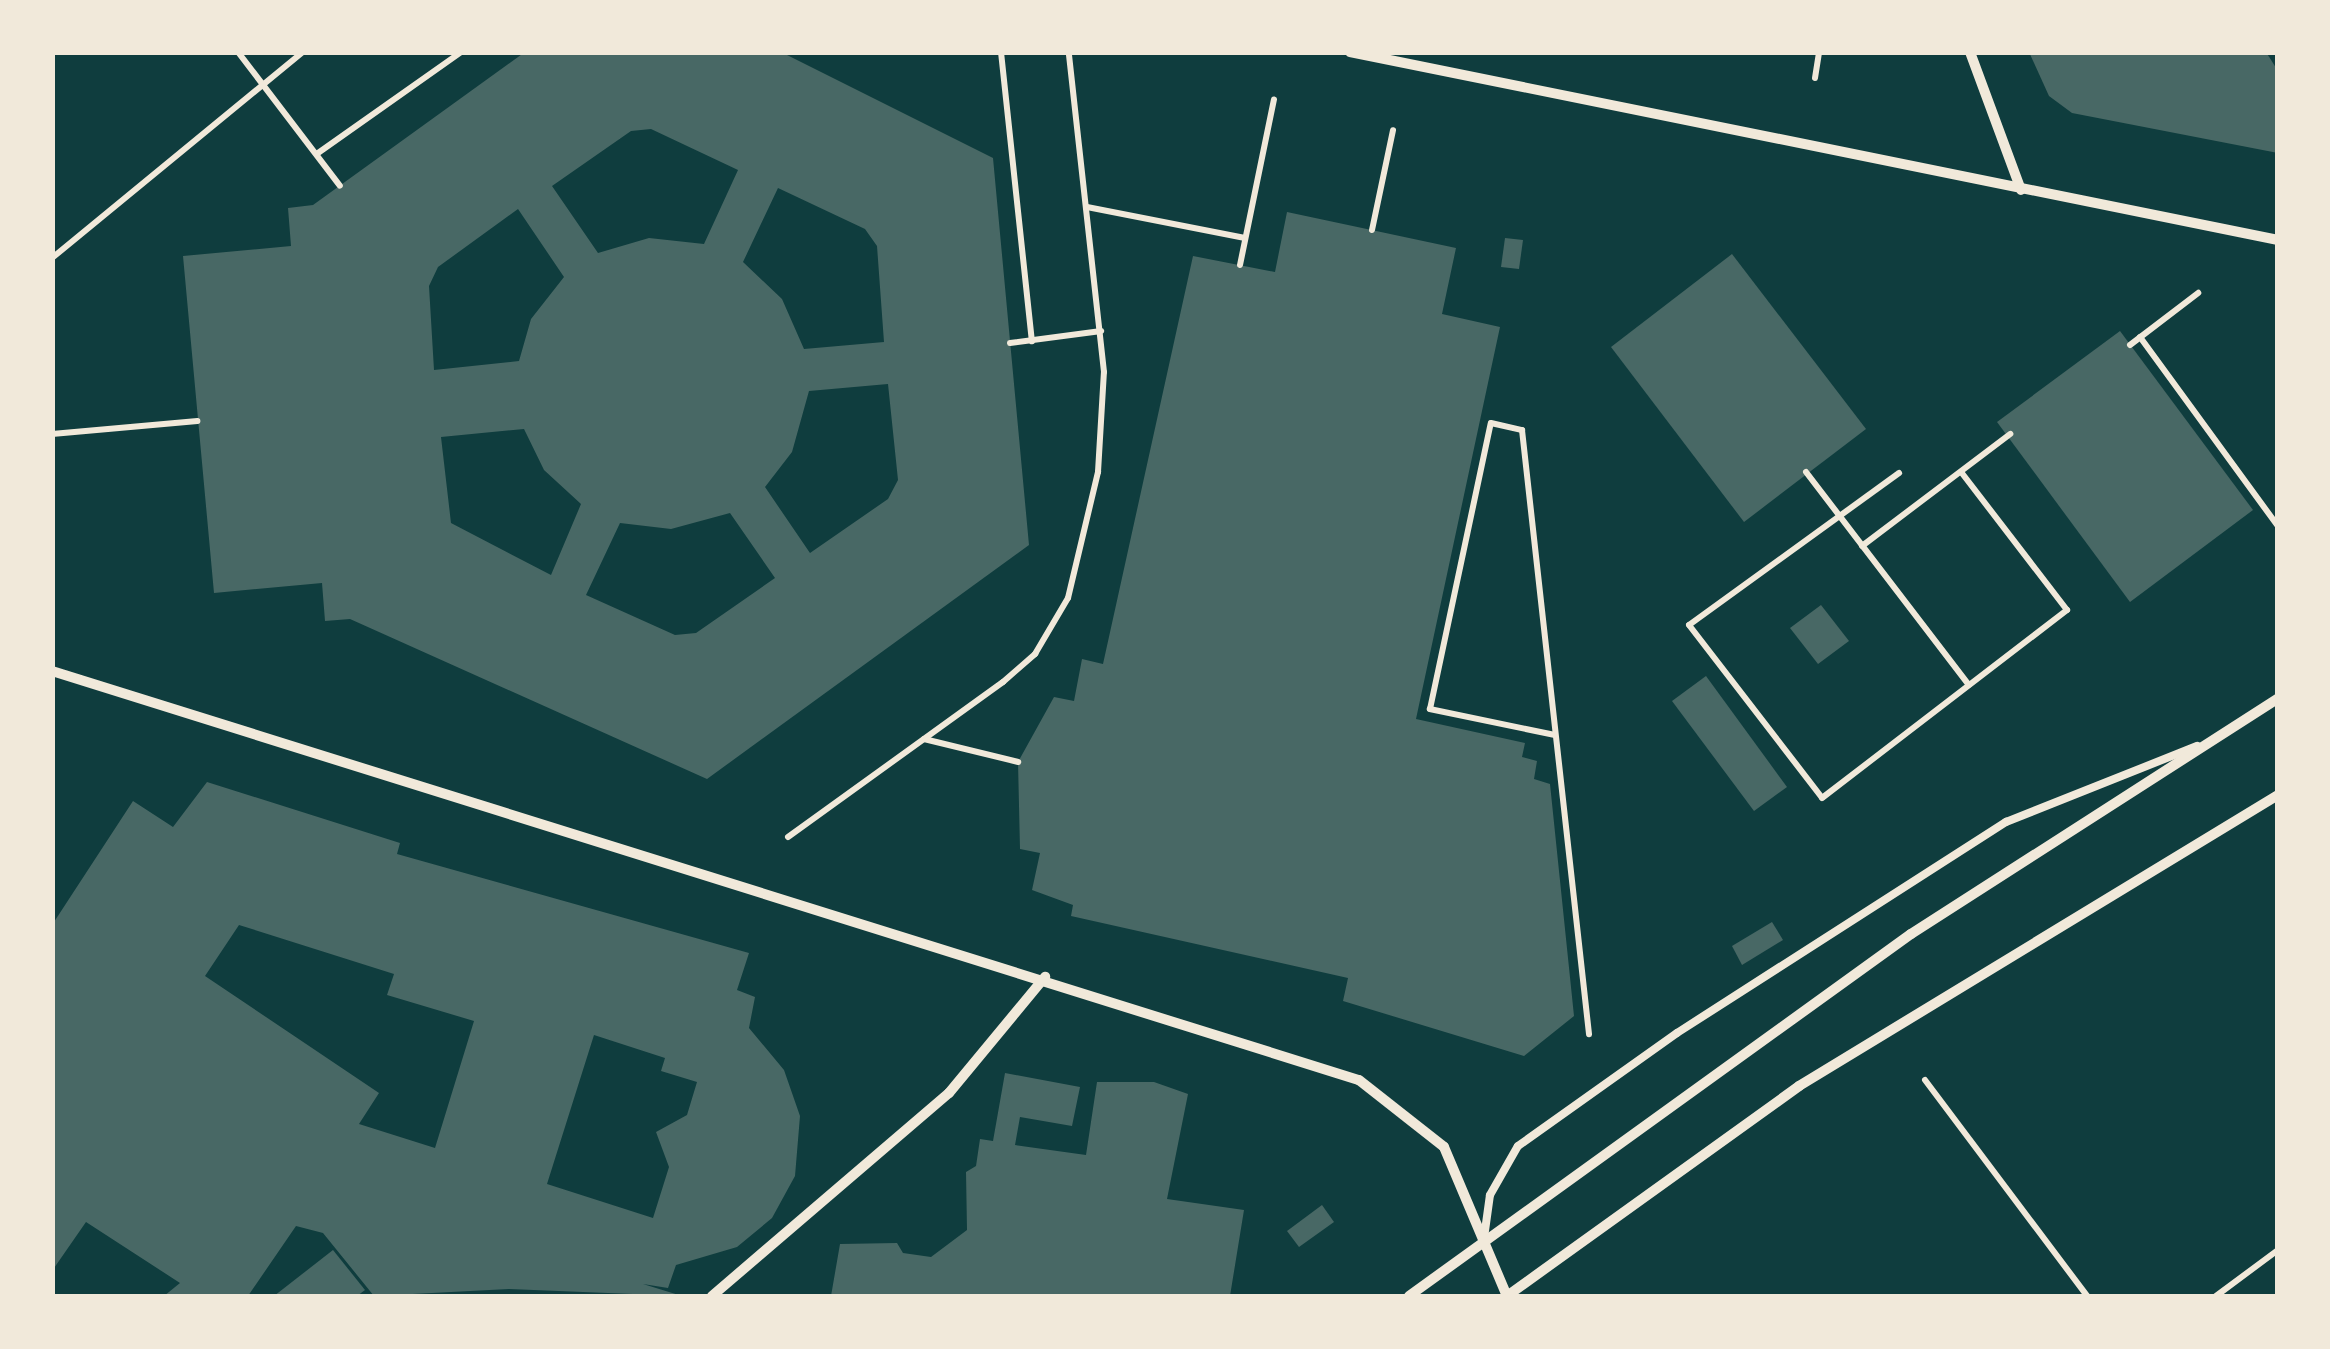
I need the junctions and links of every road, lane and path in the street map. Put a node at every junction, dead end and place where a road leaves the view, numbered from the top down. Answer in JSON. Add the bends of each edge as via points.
{"nodes":[{"id":1,"x":238,"y":52,"type":"edge"},
{"id":2,"x":303,"y":52,"type":"edge"},
{"id":3,"x":461,"y":52,"type":"edge"},
{"id":4,"x":1001,"y":52,"type":"edge"},
{"id":5,"x":1350,"y":52,"type":"edge"},
{"id":6,"x":1819,"y":52,"type":"edge"},
{"id":7,"x":1970,"y":52,"type":"edge"},
{"id":8,"x":1069,"y":53,"type":"edge"},
{"id":9,"x":1815,"y":78,"type":"dead end"},
{"id":10,"x":266,"y":83,"type":"junction"},
{"id":11,"x":1274,"y":99,"type":"dead end"},
{"id":12,"x":1394,"y":130,"type":"dead end"},
{"id":13,"x":318,"y":153,"type":"junction"},
{"id":14,"x":340,"y":186,"type":"dead end"},
{"id":15,"x":2021,"y":190,"type":"junction"},
{"id":16,"x":1087,"y":207,"type":"junction"},
{"id":17,"x":1372,"y":230,"type":"dead end"},
{"id":18,"x":1245,"y":238,"type":"junction"},
{"id":19,"x":2278,"y":240,"type":"edge"},
{"id":20,"x":52,"y":258,"type":"edge"},
{"id":21,"x":1240,"y":265,"type":"dead end"},
{"id":22,"x":2198,"y":293,"type":"dead end"},
{"id":23,"x":1101,"y":331,"type":"junction"},
{"id":24,"x":2140,"y":338,"type":"junction"},
{"id":25,"x":1032,"y":341,"type":"junction"},
{"id":26,"x":1010,"y":344,"type":"dead end"},
{"id":27,"x":2130,"y":345,"type":"dead end"},
{"id":28,"x":198,"y":420,"type":"dead end"},
{"id":29,"x":52,"y":434,"type":"edge"},
{"id":30,"x":2010,"y":434,"type":"dead end"},
{"id":31,"x":1806,"y":472,"type":"dead end"},
{"id":32,"x":1961,"y":472,"type":"junction"},
{"id":33,"x":1899,"y":473,"type":"dead end"},
{"id":34,"x":1840,"y":515,"type":"junction"},
{"id":35,"x":2278,"y":526,"type":"edge"},
{"id":36,"x":1862,"y":546,"type":"junction"},
{"id":37,"x":52,"y":671,"type":"edge"},
{"id":38,"x":1969,"y":685,"type":"junction"},
{"id":39,"x":2278,"y":698,"type":"edge"},
{"id":40,"x":1555,"y":735,"type":"junction"},
{"id":41,"x":924,"y":738,"type":"junction"},
{"id":42,"x":2215,"y":738,"type":"junction"},
{"id":43,"x":1018,"y":762,"type":"dead end"},
{"id":44,"x":2278,"y":794,"type":"edge"},
{"id":45,"x":788,"y":837,"type":"dead end"},
{"id":46,"x":1045,"y":977,"type":"junction"},
{"id":47,"x":1589,"y":1034,"type":"dead end"},
{"id":48,"x":1925,"y":1080,"type":"dead end"},
{"id":49,"x":1484,"y":1239,"type":"junction"},
{"id":50,"x":2278,"y":1250,"type":"edge"},
{"id":51,"x":712,"y":1296,"type":"edge"},
{"id":52,"x":1409,"y":1296,"type":"edge"},
{"id":53,"x":1507,"y":1296,"type":"edge"},
{"id":54,"x":2087,"y":1296,"type":"edge"},
{"id":55,"x":2216,"y":1296,"type":"edge"}],
"edges":[{"from":1,"to":10,"type":"path"},
{"from":2,"to":10,"type":"path"},
{"from":3,"to":13,"type":"path"},
{"from":4,"to":25,"type":"path"},
{"from":5,"to":15,"type":"street"},
{"from":6,"to":9,"type":"path"},
{"from":7,"to":15,"type":"street"},
{"from":8,"to":16,"type":"path"},
{"from":10,"to":13,"type":"path"},
{"from":10,"to":20,"type":"path"},
{"from":11,"to":18,"type":"path"},
{"from":12,"to":17,"type":"path"},
{"from":13,"to":14,"type":"path"},
{"from":15,"to":19,"type":"street"},
{"from":16,"to":18,"type":"path"},
{"from":16,"to":23,"type":"path"},
{"from":18,"to":21,"type":"path"},
{"from":22,"to":24,"type":"path"},
{"from":23,"to":25,"type":"path"},
{"from":23,"to":41,"type":"path","via":[[1098,472],[1068,598],[1035,654]]},
{"from":24,"to":27,"type":"path"},
{"from":24,"to":35,"type":"path"},
{"from":25,"to":26,"type":"path"},
{"from":28,"to":29,"type":"path"},
{"from":30,"to":32,"type":"path"},
{"from":31,"to":34,"type":"path"},
{"from":32,"to":36,"type":"path"},
{"from":32,"to":38,"type":"path","via":[[2067,610]]},
{"from":33,"to":34,"type":"path"},
{"from":34,"to":36,"type":"path"},
{"from":34,"to":38,"type":"path","via":[[1689,625],[1822,798]]},
{"from":36,"to":38,"type":"path"},
{"from":37,"to":46,"type":"street"},
{"from":39,"to":42,"type":"street"},
{"from":40,"to":40,"type":"path","via":[[1522,430],[1490,423],[1430,709]]},
{"from":40,"to":47,"type":"path"},
{"from":41,"to":43,"type":"path"},
{"from":41,"to":45,"type":"path"},
{"from":42,"to":49,"type":"street","via":[[1911,934]]},
{"from":42,"to":49,"type":"lane","via":[[2006,822],[1677,1033],[1518,1146],[1490,1194]]},
{"from":44,"to":53,"type":"street","via":[[1798,1086]]},
{"from":46,"to":49,"type":"street","via":[[1359,1080],[1444,1147]]},
{"from":46,"to":51,"type":"street","via":[[949,1093]]},
{"from":48,"to":54,"type":"path"},
{"from":49,"to":52,"type":"street"},
{"from":49,"to":53,"type":"street"},
{"from":50,"to":55,"type":"path"}]}
